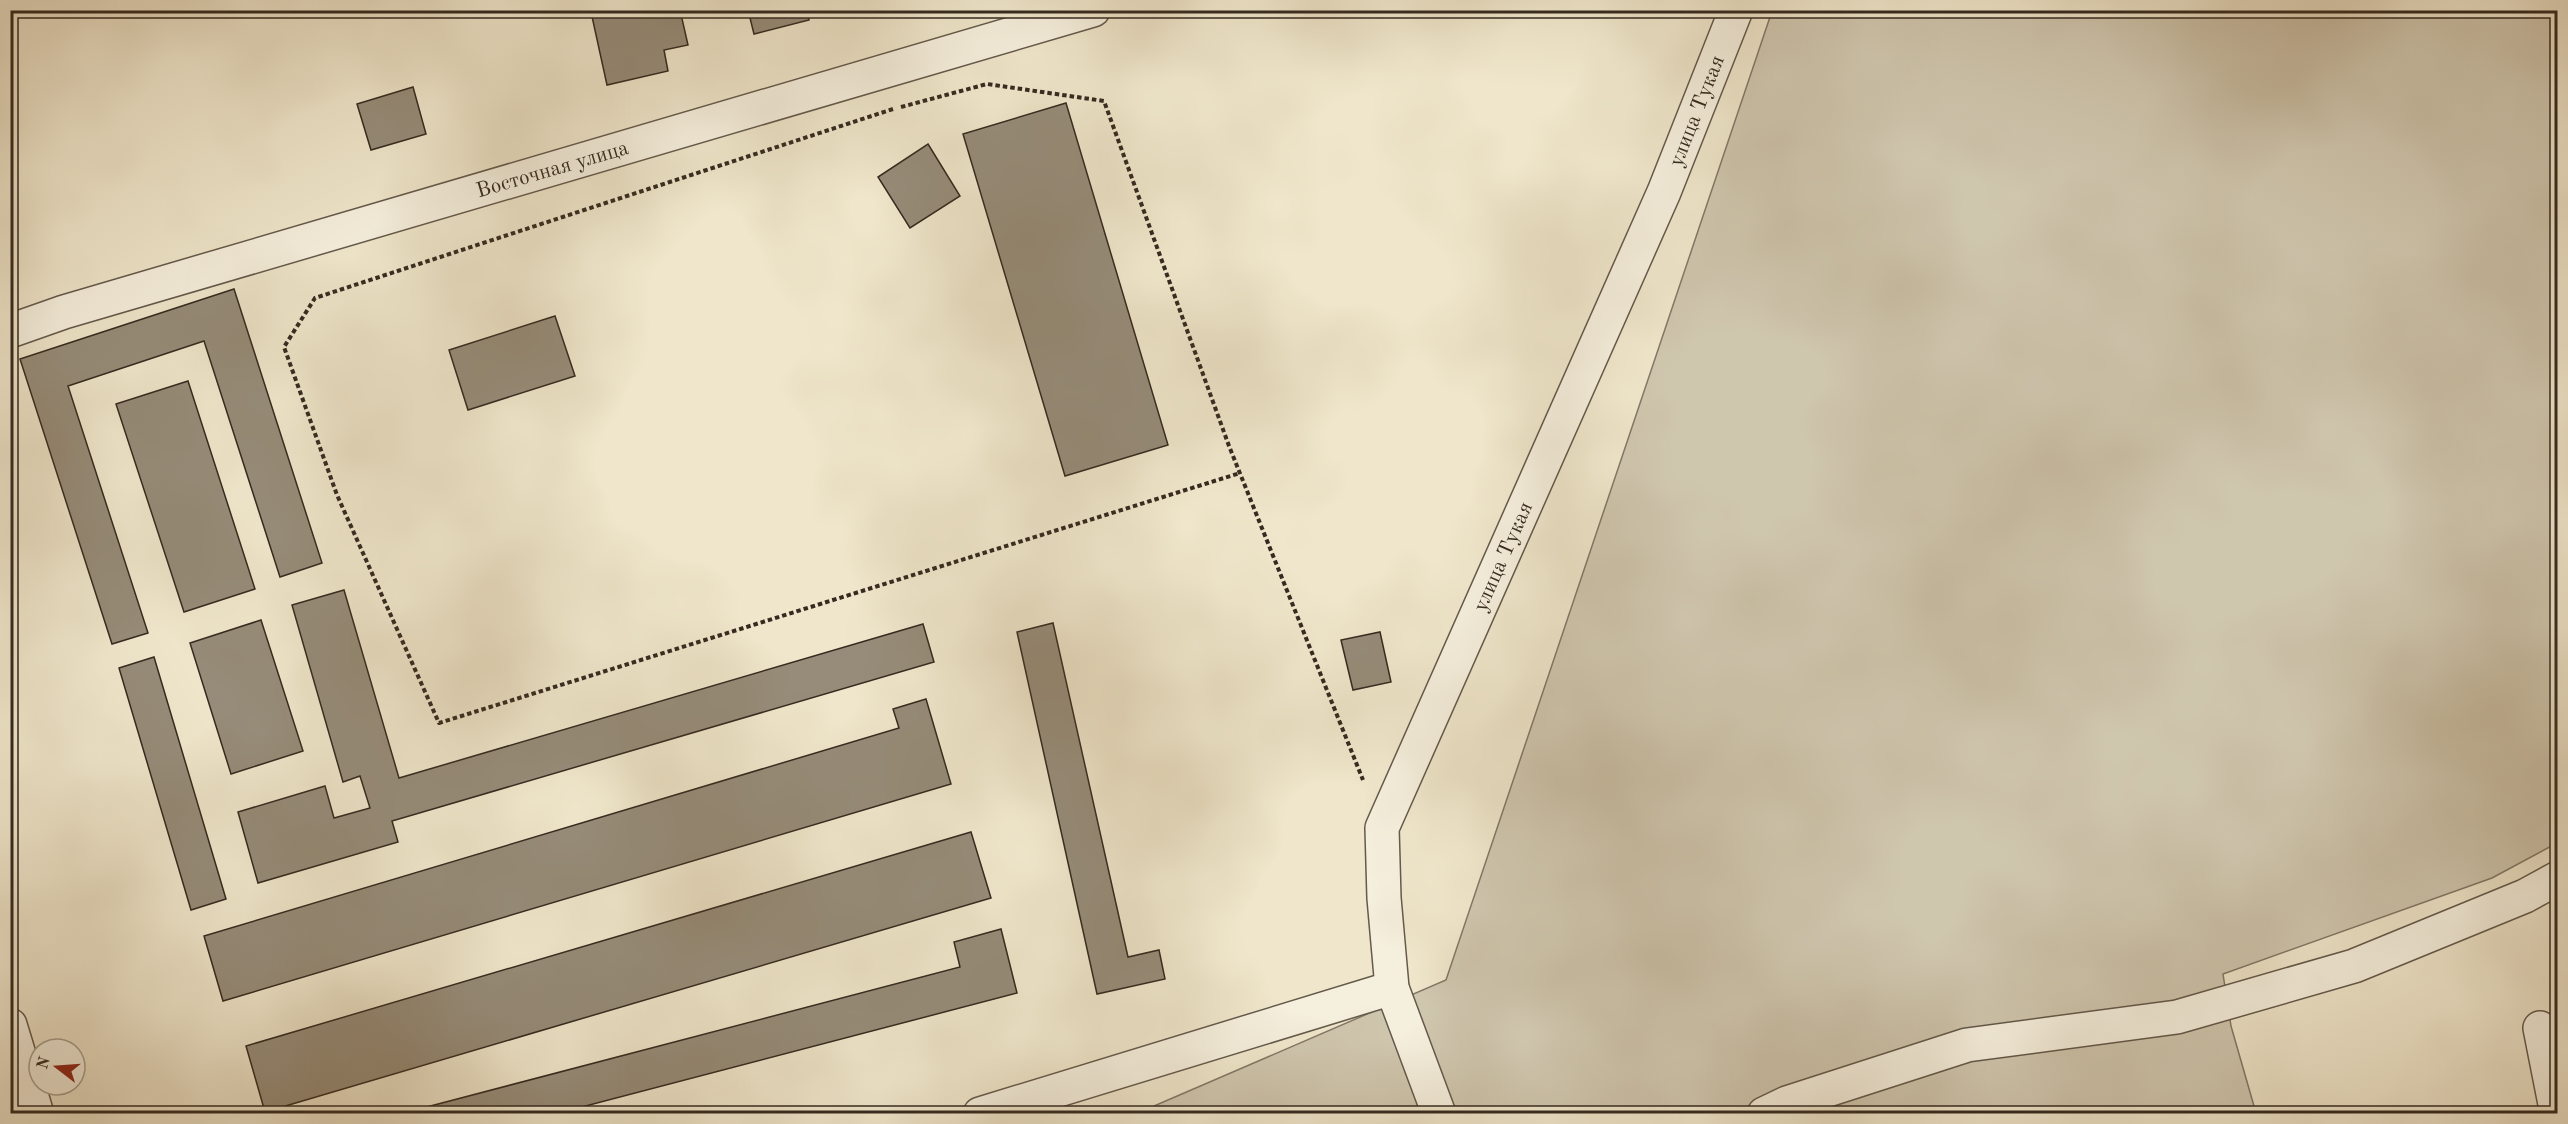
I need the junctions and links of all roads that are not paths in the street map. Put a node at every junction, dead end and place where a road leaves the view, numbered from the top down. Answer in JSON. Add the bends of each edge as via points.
{"nodes":[{"id":1,"x":1093,"y":10,"type":"edge"},
{"id":2,"x":1736,"y":10,"type":"edge"},
{"id":3,"x":10,"y":331,"type":"edge"},
{"id":4,"x":2558,"y":878,"type":"edge"},
{"id":5,"x":1392,"y":988,"type":"junction"},
{"id":6,"x":10,"y":1025,"type":"edge"},
{"id":7,"x":2540,"y":1028,"type":"dead end"},
{"id":8,"x":38,"y":1113,"type":"edge"},
{"id":9,"x":980,"y":1113,"type":"edge"},
{"id":10,"x":1439,"y":1113,"type":"edge"},
{"id":11,"x":1764,"y":1113,"type":"edge"},
{"id":12,"x":2557,"y":1113,"type":"edge"}],
"edges":[{"from":1,"to":3,"type":"street","name":"Восточная улица"},
{"from":2,"to":5,"type":"street","name":"улица Тукая","via":[[1664,192],[1382,828]]},
{"from":4,"to":11,"type":"street","via":[[2525,896],[2354,966],[2177,1017],[1967,1045]]},
{"from":5,"to":9,"type":"street"},
{"from":5,"to":10,"type":"street","name":"улица Тукая"},
{"from":6,"to":8,"type":"street"},
{"from":7,"to":12,"type":"street"}]}
